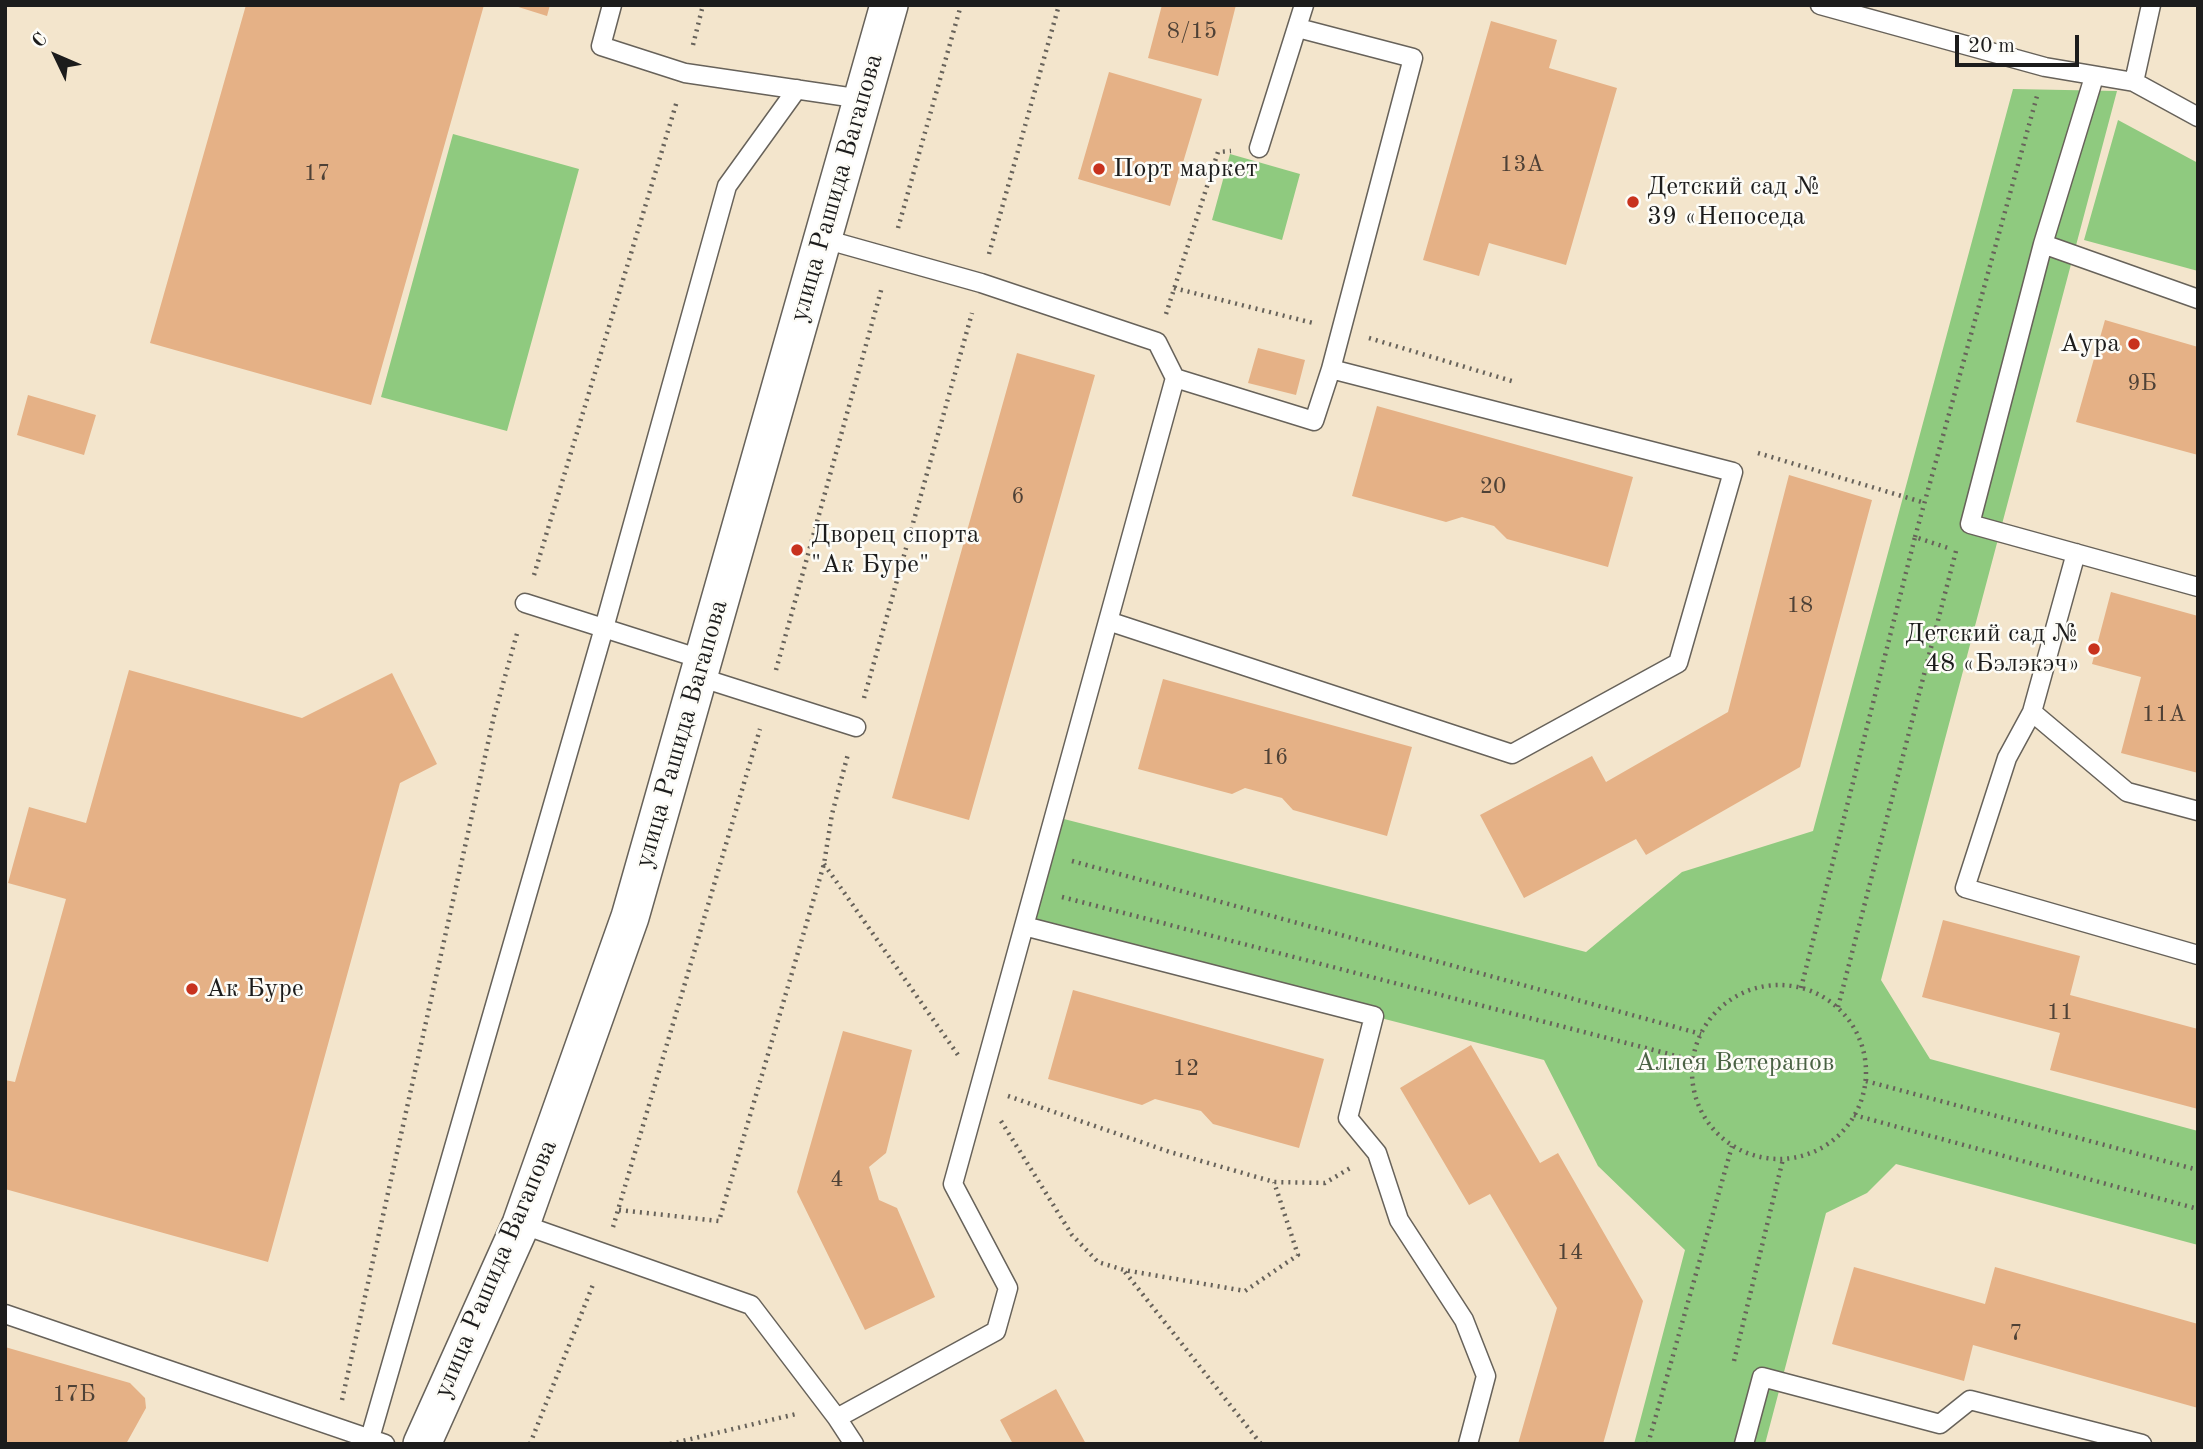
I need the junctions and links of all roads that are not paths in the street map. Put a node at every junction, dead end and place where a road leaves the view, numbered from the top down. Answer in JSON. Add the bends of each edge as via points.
{"nodes":[{"id":1,"x":612,"y":5,"type":"edge"},
{"id":2,"x":889,"y":5,"type":"edge"},
{"id":3,"x":1304,"y":5,"type":"edge"},
{"id":4,"x":1819,"y":5,"type":"edge"},
{"id":5,"x":2151,"y":5,"type":"edge"},
{"id":6,"x":1298,"y":28,"type":"junction"},
{"id":7,"x":2094,"y":77,"type":"junction"},
{"id":8,"x":2134,"y":82,"type":"junction"},
{"id":9,"x":797,"y":89,"type":"junction"},
{"id":10,"x":862,"y":99,"type":"junction"},
{"id":11,"x":2198,"y":117,"type":"edge"},
{"id":12,"x":1259,"y":148,"type":"road end"},
{"id":13,"x":824,"y":239,"type":"junction"},
{"id":14,"x":2043,"y":244,"type":"junction"},
{"id":15,"x":2198,"y":299,"type":"edge"},
{"id":16,"x":1331,"y":369,"type":"junction"},
{"id":17,"x":1175,"y":378,"type":"junction"},
{"id":18,"x":2076,"y":553,"type":"junction"},
{"id":19,"x":2198,"y":587,"type":"edge"},
{"id":20,"x":525,"y":603,"type":"road end"},
{"id":21,"x":1108,"y":621,"type":"junction"},
{"id":22,"x":604,"y":628,"type":"junction"},
{"id":23,"x":701,"y":668,"type":"junction"},
{"id":24,"x":2032,"y":712,"type":"junction"},
{"id":25,"x":856,"y":727,"type":"road end"},
{"id":26,"x":2198,"y":811,"type":"edge"},
{"id":27,"x":1024,"y":926,"type":"junction"},
{"id":28,"x":2198,"y":955,"type":"edge"},
{"id":29,"x":521,"y":1224,"type":"junction"},
{"id":30,"x":5,"y":1314,"type":"edge"},
{"id":31,"x":832,"y":1413,"type":"junction"},
{"id":32,"x":378,"y":1441,"type":"edge"},
{"id":33,"x":422,"y":1444,"type":"edge"},
{"id":34,"x":854,"y":1444,"type":"edge"},
{"id":35,"x":1468,"y":1444,"type":"edge"},
{"id":36,"x":1744,"y":1444,"type":"edge"},
{"id":37,"x":2141,"y":1444,"type":"edge"}],
"edges":[{"from":1,"to":9,"type":"lane","via":[[601,46],[685,73]]},
{"from":2,"to":10,"type":"street","name":"улица Рашида Вагапова"},
{"from":3,"to":6,"type":"lane"},
{"from":4,"to":7,"type":"lane"},
{"from":5,"to":8,"type":"lane"},
{"from":6,"to":12,"type":"lane"},
{"from":6,"to":16,"type":"lane","via":[[1413,58]]},
{"from":7,"to":8,"type":"lane"},
{"from":7,"to":14,"type":"lane"},
{"from":8,"to":11,"type":"lane"},
{"from":9,"to":10,"type":"lane"},
{"from":9,"to":22,"type":"lane","via":[[727,186]]},
{"from":10,"to":13,"type":"street","name":"улица Рашида Вагапова"},
{"from":13,"to":17,"type":"lane","via":[[981,283],[1157,342]]},
{"from":13,"to":23,"type":"street","name":"улица Рашида Вагапова"},
{"from":14,"to":15,"type":"lane"},
{"from":14,"to":18,"type":"lane","via":[[1970,524]]},
{"from":16,"to":17,"type":"lane","via":[[1314,421]]},
{"from":16,"to":21,"type":"lane","via":[[1733,472],[1678,663],[1511,754]]},
{"from":17,"to":21,"type":"lane"},
{"from":18,"to":19,"type":"lane"},
{"from":18,"to":24,"type":"lane"},
{"from":20,"to":22,"type":"lane"},
{"from":21,"to":27,"type":"lane"},
{"from":22,"to":23,"type":"lane"},
{"from":22,"to":32,"type":"lane"},
{"from":23,"to":25,"type":"lane","via":[[768,698]]},
{"from":23,"to":29,"type":"street","name":"улица Рашида Вагапова","via":[[630,917]]},
{"from":24,"to":26,"type":"lane","via":[[2127,792]]},
{"from":24,"to":28,"type":"lane","via":[[2007,758],[1965,888]]},
{"from":27,"to":31,"type":"lane","via":[[953,1184],[1008,1288],[996,1331]]},
{"from":27,"to":35,"type":"lane","via":[[1374,1016],[1348,1118],[1377,1153],[1399,1220],[1464,1320],[1486,1376]]},
{"from":29,"to":31,"type":"lane","via":[[751,1306]]},
{"from":29,"to":33,"type":"street","name":"улица Рашида Вагапова"},
{"from":30,"to":32,"type":"lane"},
{"from":31,"to":34,"type":"lane"},
{"from":36,"to":37,"type":"lane","via":[[1762,1377],[1940,1424],[1970,1400]]}]}
